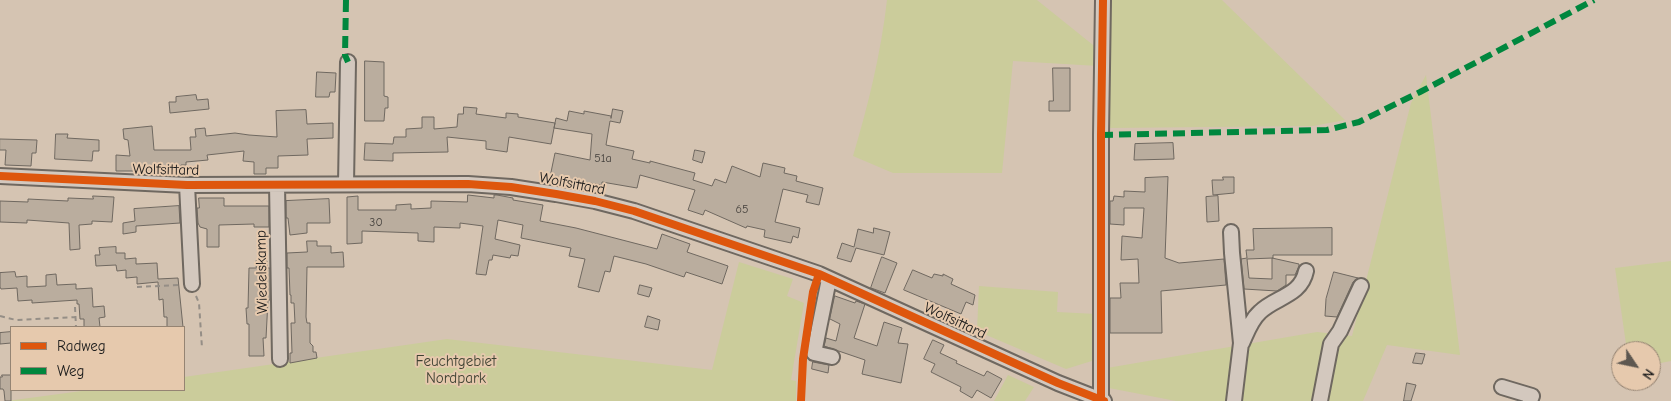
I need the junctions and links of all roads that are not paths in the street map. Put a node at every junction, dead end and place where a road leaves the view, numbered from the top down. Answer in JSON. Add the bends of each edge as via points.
{"nodes":[{"id":1,"x":1103,"y":0,"type":"edge"},
{"id":2,"x":348,"y":62,"type":"dead end"},
{"id":3,"x":0,"y":176,"type":"edge"},
{"id":4,"x":346,"y":184,"type":"junction"},
{"id":5,"x":188,"y":185,"type":"junction"},
{"id":6,"x":277,"y":185,"type":"junction"},
{"id":7,"x":1231,"y":232,"type":"dead end"},
{"id":8,"x":1306,"y":272,"type":"dead end"},
{"id":9,"x":829,"y":279,"type":"junction"},
{"id":10,"x":192,"y":284,"type":"road end"},
{"id":11,"x":1361,"y":286,"type":"dead end"},
{"id":12,"x":1241,"y":343,"type":"junction"},
{"id":13,"x":832,"y":357,"type":"dead end"},
{"id":14,"x":280,"y":359,"type":"dead end"},
{"id":15,"x":1502,"y":387,"type":"dead end"},
{"id":16,"x":1103,"y":401,"type":"edge"},
{"id":17,"x":1234,"y":401,"type":"edge"},
{"id":18,"x":1320,"y":401,"type":"edge"},
{"id":19,"x":1530,"y":401,"type":"edge"}],
"edges":[{"from":1,"to":16,"type":"street","name":"Wolfsittard"},
{"from":2,"to":4,"type":"street"},
{"from":3,"to":5,"type":"street","name":"Wolfsittard"},
{"from":4,"to":6,"type":"street","name":"Wolfsittard"},
{"from":4,"to":9,"type":"street","name":"Wolfsittard","via":[[512,187],[595,201],[634,211]]},
{"from":5,"to":6,"type":"street","name":"Wolfsittard"},
{"from":5,"to":10,"type":"street","name":"Wolfsittard"},
{"from":6,"to":14,"type":"street","name":"Wiedelskamp"},
{"from":7,"to":12,"type":"street"},
{"from":8,"to":12,"type":"street","via":[[1295,292],[1258,313]]},
{"from":9,"to":13,"type":"street","via":[[814,352]]},
{"from":9,"to":16,"type":"street","name":"Wolfsittard"},
{"from":11,"to":18,"type":"street","via":[[1331,344]]},
{"from":12,"to":17,"type":"street"},
{"from":15,"to":19,"type":"street","via":[[1532,396]]}]}
